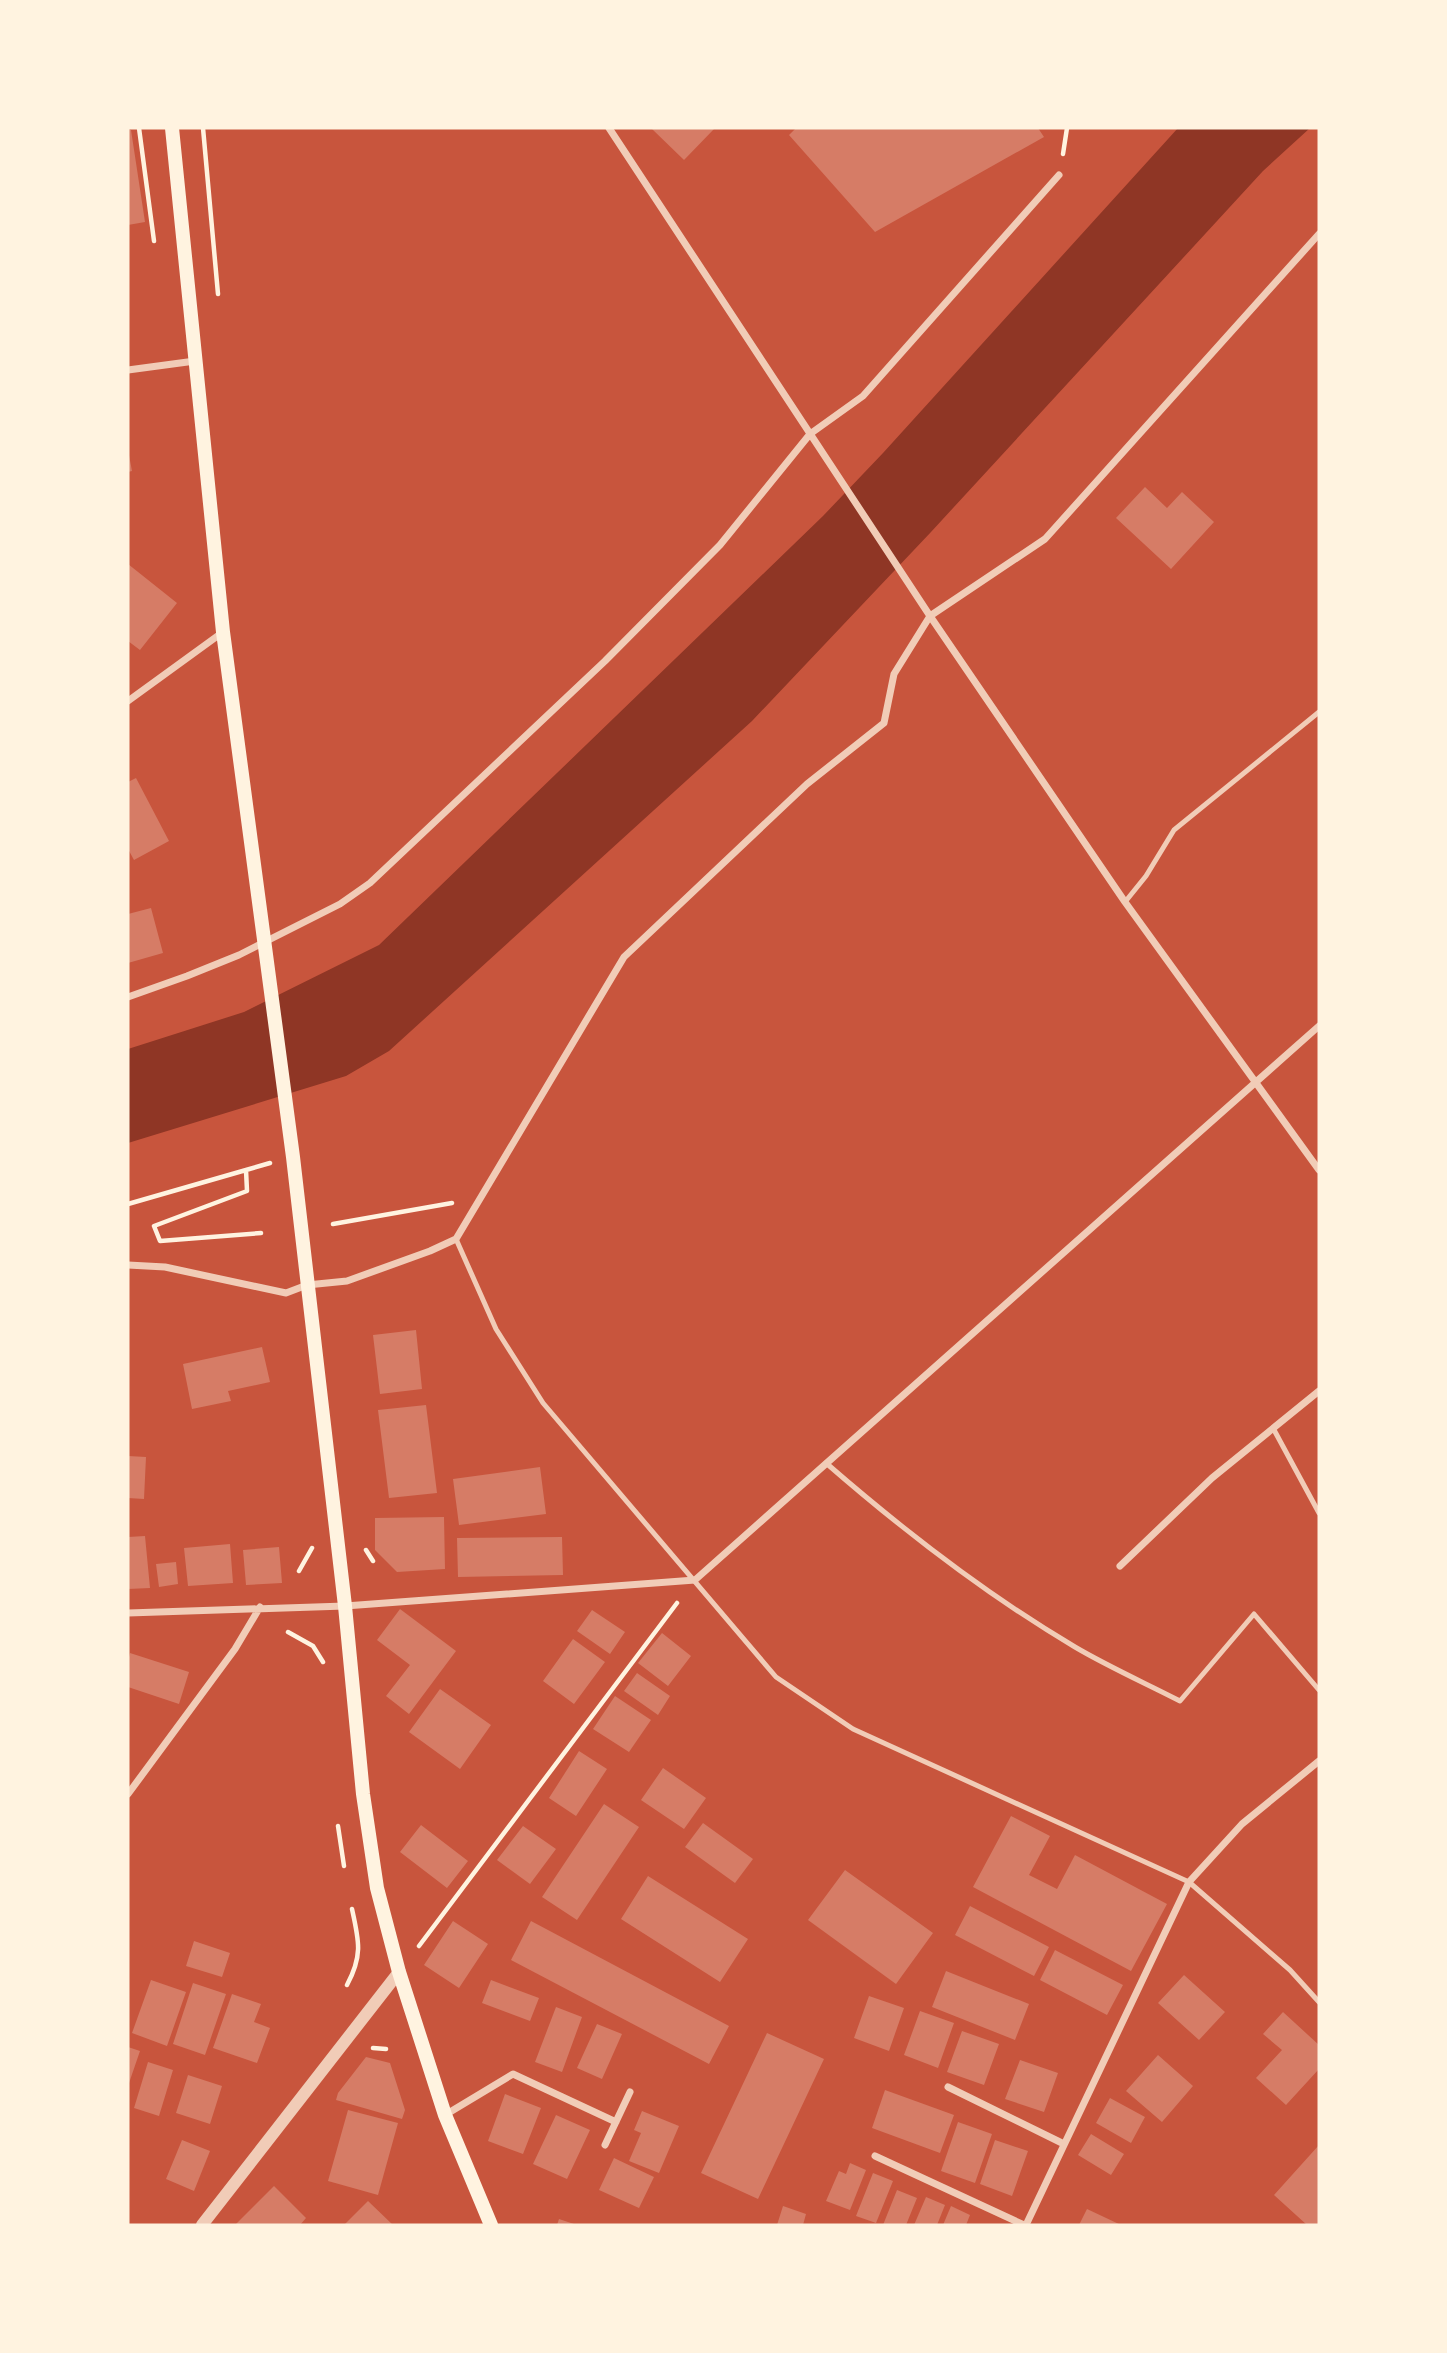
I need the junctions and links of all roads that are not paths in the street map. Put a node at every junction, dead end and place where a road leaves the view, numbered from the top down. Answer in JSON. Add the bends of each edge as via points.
{"nodes":[{"id":1,"x":172,"y":128,"type":"edge"},
{"id":2,"x":609,"y":128,"type":"edge"},
{"id":3,"x":1059,"y":175,"type":"dead end"},
{"id":4,"x":1319,"y":234,"type":"edge"},
{"id":5,"x":195,"y":361,"type":"junction"},
{"id":6,"x":128,"y":370,"type":"edge"},
{"id":7,"x":810,"y":434,"type":"junction"},
{"id":8,"x":930,"y":615,"type":"junction"},
{"id":9,"x":223,"y":632,"type":"junction"},
{"id":10,"x":128,"y":701,"type":"edge"},
{"id":11,"x":1319,"y":712,"type":"edge"},
{"id":12,"x":1125,"y":902,"type":"junction"},
{"id":13,"x":265,"y":948,"type":"junction"},
{"id":14,"x":128,"y":997,"type":"edge"},
{"id":15,"x":1319,"y":1026,"type":"edge"},
{"id":16,"x":1256,"y":1081,"type":"junction"},
{"id":17,"x":1319,"y":1170,"type":"edge"},
{"id":18,"x":456,"y":1239,"type":"junction"},
{"id":19,"x":128,"y":1265,"type":"edge"},
{"id":20,"x":307,"y":1285,"type":"junction"},
{"id":21,"x":1319,"y":1391,"type":"edge"},
{"id":22,"x":1273,"y":1429,"type":"junction"},
{"id":23,"x":826,"y":1463,"type":"junction"},
{"id":24,"x":1319,"y":1513,"type":"edge"},
{"id":25,"x":1120,"y":1566,"type":"dead end"},
{"id":26,"x":695,"y":1580,"type":"junction"},
{"id":27,"x":345,"y":1606,"type":"junction"},
{"id":28,"x":260,"y":1607,"type":"junction"},
{"id":29,"x":128,"y":1613,"type":"edge"},
{"id":30,"x":1319,"y":1690,"type":"edge"},
{"id":31,"x":1319,"y":1761,"type":"edge"},
{"id":32,"x":128,"y":1794,"type":"edge"},
{"id":33,"x":1189,"y":1882,"type":"junction"},
{"id":34,"x":399,"y":1972,"type":"junction"},
{"id":35,"x":1319,"y":2002,"type":"edge"},
{"id":36,"x":948,"y":2087,"type":"dead end"},
{"id":37,"x":630,"y":2092,"type":"dead end"},
{"id":38,"x":445,"y":2115,"type":"junction"},
{"id":39,"x":616,"y":2122,"type":"junction"},
{"id":40,"x":1064,"y":2144,"type":"junction"},
{"id":41,"x":605,"y":2146,"type":"dead end"},
{"id":42,"x":875,"y":2156,"type":"dead end"},
{"id":43,"x":202,"y":2225,"type":"edge"},
{"id":44,"x":491,"y":2225,"type":"edge"},
{"id":45,"x":1025,"y":2225,"type":"edge"}],
"edges":[{"from":1,"to":5,"type":"main road"},
{"from":2,"to":7,"type":"street"},
{"from":3,"to":7,"type":"street","via":[[863,396]]},
{"from":4,"to":8,"type":"street","via":[[1045,539]]},
{"from":5,"to":6,"type":"street"},
{"from":5,"to":9,"type":"main road"},
{"from":7,"to":8,"type":"street"},
{"from":7,"to":13,"type":"street","via":[[720,545],[605,661],[369,883]]},
{"from":8,"to":12,"type":"street"},
{"from":8,"to":18,"type":"street","via":[[894,674],[884,723],[807,784],[624,957]]},
{"from":9,"to":10,"type":"street"},
{"from":9,"to":13,"type":"main road"},
{"from":11,"to":12,"type":"lane","via":[[1174,830]]},
{"from":12,"to":16,"type":"street"},
{"from":13,"to":14,"type":"street"},
{"from":13,"to":20,"type":"main road"},
{"from":15,"to":16,"type":"street"},
{"from":16,"to":17,"type":"street"},
{"from":16,"to":23,"type":"street"},
{"from":18,"to":20,"type":"street","via":[[347,1281]]},
{"from":18,"to":26,"type":"lane","via":[[496,1329],[542,1404]]},
{"from":19,"to":20,"type":"street","via":[[165,1266],[286,1293]]},
{"from":20,"to":27,"type":"main road"},
{"from":21,"to":22,"type":"street"},
{"from":22,"to":24,"type":"lane"},
{"from":22,"to":25,"type":"street","via":[[1212,1478]]},
{"from":23,"to":26,"type":"street"},
{"from":23,"to":30,"type":"lane","via":[[880,1510],[1019,1613],[1180,1701],[1254,1614]]},
{"from":26,"to":27,"type":"street"},
{"from":26,"to":33,"type":"lane","via":[[776,1677],[853,1729]]},
{"from":27,"to":28,"type":"street"},
{"from":27,"to":34,"type":"main road","via":[[363,1794],[377,1888]]},
{"from":28,"to":29,"type":"street"},
{"from":28,"to":32,"type":"street"},
{"from":31,"to":33,"type":"street","via":[[1242,1824]]},
{"from":33,"to":35,"type":"lane","via":[[1290,1970]]},
{"from":33,"to":40,"type":"street"},
{"from":34,"to":38,"type":"main road"},
{"from":34,"to":43,"type":"street"},
{"from":36,"to":40,"type":"street"},
{"from":37,"to":39,"type":"street"},
{"from":38,"to":39,"type":"street","via":[[513,2074]]},
{"from":38,"to":44,"type":"main road"},
{"from":39,"to":41,"type":"street"},
{"from":40,"to":45,"type":"street"},
{"from":42,"to":45,"type":"street"}]}
